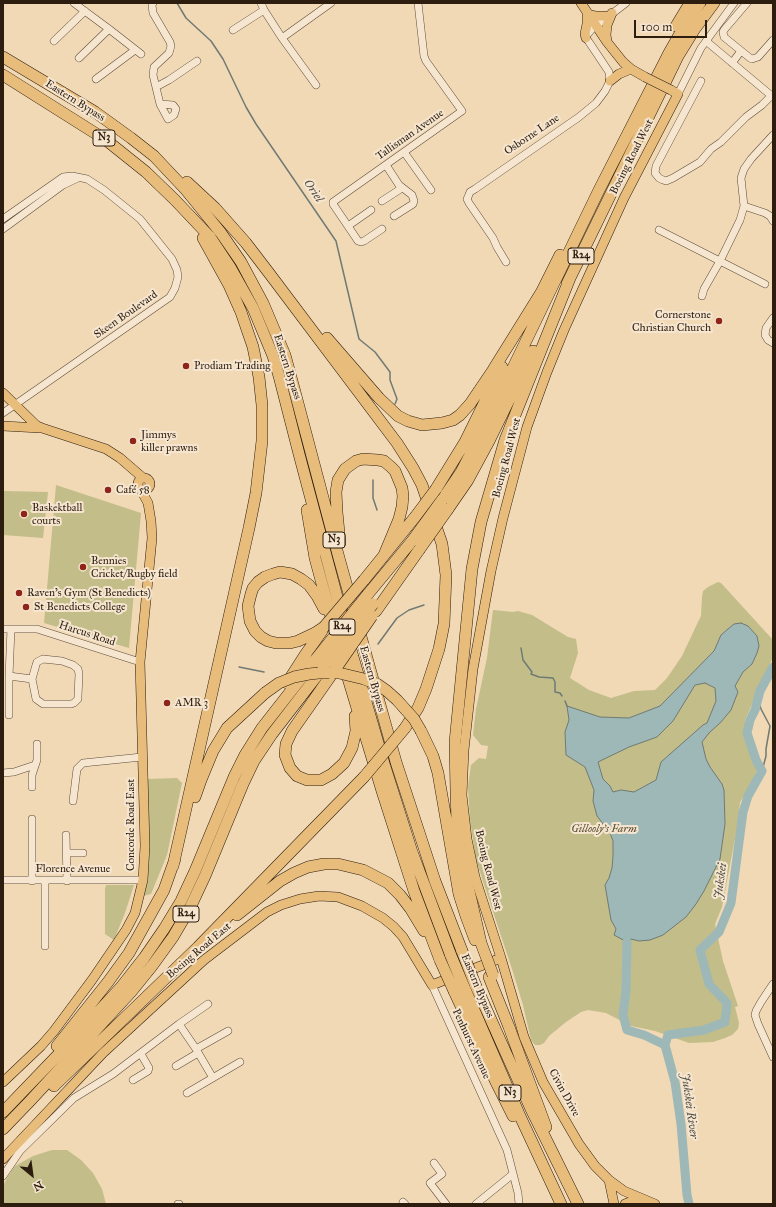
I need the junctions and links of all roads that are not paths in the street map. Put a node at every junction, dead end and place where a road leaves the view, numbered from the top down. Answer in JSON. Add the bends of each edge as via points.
{"nodes":[{"id":1,"x":74,"y":3,"type":"edge"},
{"id":2,"x":153,"y":3,"type":"edge"},
{"id":3,"x":261,"y":3,"type":"edge"},
{"id":4,"x":331,"y":3,"type":"edge"},
{"id":5,"x":418,"y":3,"type":"edge"},
{"id":6,"x":581,"y":3,"type":"edge"},
{"id":7,"x":626,"y":3,"type":"edge"},
{"id":8,"x":690,"y":3,"type":"edge"},
{"id":9,"x":700,"y":3,"type":"edge"},
{"id":10,"x":714,"y":3,"type":"edge"},
{"id":11,"x":723,"y":3,"type":"edge"},
{"id":12,"x":734,"y":3,"type":"edge"},
{"id":13,"x":747,"y":3,"type":"edge"},
{"id":14,"x":264,"y":10,"type":"junction"},
{"id":15,"x":85,"y":12,"type":"junction"},
{"id":16,"x":587,"y":13,"type":"junction"},
{"id":17,"x":611,"y":15,"type":"junction"},
{"id":18,"x":597,"y":26,"type":"junction"},
{"id":19,"x":109,"y":29,"type":"junction"},
{"id":20,"x":233,"y":30,"type":"dead end"},
{"id":21,"x":282,"y":38,"type":"junction"},
{"id":22,"x":586,"y":38,"type":"junction"},
{"id":23,"x":706,"y":40,"type":"junction"},
{"id":24,"x":773,"y":40,"type":"edge"},
{"id":25,"x":54,"y":41,"type":"dead end"},
{"id":26,"x":607,"y":42,"type":"junction"},
{"id":27,"x":741,"y":51,"type":"junction"},
{"id":28,"x":3,"y":57,"type":"edge"},
{"id":29,"x":79,"y":58,"type":"dead end"},
{"id":30,"x":197,"y":61,"type":"dead end"},
{"id":31,"x":732,"y":63,"type":"junction"},
{"id":32,"x":631,"y":69,"type":"junction"},
{"id":33,"x":3,"y":75,"type":"edge"},
{"id":34,"x":96,"y":79,"type":"dead end"},
{"id":35,"x":610,"y":81,"type":"junction"},
{"id":36,"x":701,"y":81,"type":"dead end"},
{"id":37,"x":316,"y":85,"type":"dead end"},
{"id":38,"x":156,"y":87,"type":"junction"},
{"id":39,"x":674,"y":92,"type":"junction"},
{"id":40,"x":659,"y":94,"type":"junction"},
{"id":41,"x":772,"y":97,"type":"edge"},
{"id":42,"x":160,"y":104,"type":"dead end"},
{"id":43,"x":773,"y":135,"type":"edge"},
{"id":44,"x":621,"y":147,"type":"junction"},
{"id":45,"x":404,"y":152,"type":"junction"},
{"id":46,"x":154,"y":156,"type":"junction"},
{"id":47,"x":386,"y":165,"type":"junction"},
{"id":48,"x":402,"y":188,"type":"junction"},
{"id":49,"x":431,"y":190,"type":"dead end"},
{"id":50,"x":600,"y":190,"type":"junction"},
{"id":51,"x":48,"y":192,"type":"junction"},
{"id":52,"x":382,"y":201,"type":"dead end"},
{"id":53,"x":744,"y":206,"type":"junction"},
{"id":54,"x":371,"y":210,"type":"dead end"},
{"id":55,"x":394,"y":216,"type":"dead end"},
{"id":56,"x":6,"y":217,"type":"edge"},
{"id":57,"x":192,"y":218,"type":"junction"},
{"id":58,"x":13,"y":221,"type":"junction"},
{"id":59,"x":773,"y":221,"type":"edge"},
{"id":60,"x":348,"y":226,"type":"junction"},
{"id":61,"x":382,"y":228,"type":"dead end"},
{"id":62,"x":3,"y":229,"type":"edge"},
{"id":63,"x":659,"y":230,"type":"dead end"},
{"id":64,"x":720,"y":261,"type":"junction"},
{"id":65,"x":506,"y":262,"type":"dead end"},
{"id":66,"x":269,"y":273,"type":"junction"},
{"id":67,"x":570,"y":278,"type":"junction"},
{"id":68,"x":765,"y":284,"type":"dead end"},
{"id":69,"x":544,"y":288,"type":"junction"},
{"id":70,"x":702,"y":296,"type":"dead end"},
{"id":71,"x":773,"y":318,"type":"edge"},
{"id":72,"x":773,"y":343,"type":"edge"},
{"id":73,"x":4,"y":394,"type":"edge"},
{"id":74,"x":15,"y":405,"type":"junction"},
{"id":75,"x":3,"y":407,"type":"edge"},
{"id":76,"x":3,"y":413,"type":"edge"},
{"id":77,"x":3,"y":426,"type":"edge"},
{"id":78,"x":42,"y":428,"type":"junction"},
{"id":79,"x":299,"y":454,"type":"junction"},
{"id":80,"x":445,"y":504,"type":"junction"},
{"id":81,"x":384,"y":555,"type":"junction"},
{"id":82,"x":343,"y":572,"type":"junction"},
{"id":83,"x":372,"y":603,"type":"junction"},
{"id":84,"x":3,"y":629,"type":"edge"},
{"id":85,"x":11,"y":629,"type":"junction"},
{"id":86,"x":318,"y":633,"type":"junction"},
{"id":87,"x":341,"y":652,"type":"junction"},
{"id":88,"x":140,"y":662,"type":"junction"},
{"id":89,"x":344,"y":665,"type":"junction"},
{"id":90,"x":324,"y":667,"type":"junction"},
{"id":91,"x":9,"y":676,"type":"junction"},
{"id":92,"x":32,"y":679,"type":"junction"},
{"id":93,"x":9,"y":715,"type":"dead end"},
{"id":94,"x":262,"y":728,"type":"junction"},
{"id":95,"x":37,"y":744,"type":"dead end"},
{"id":96,"x":142,"y":757,"type":"junction"},
{"id":97,"x":35,"y":765,"type":"junction"},
{"id":98,"x":4,"y":773,"type":"edge"},
{"id":99,"x":32,"y":787,"type":"dead end"},
{"id":100,"x":73,"y":801,"type":"dead end"},
{"id":101,"x":32,"y":819,"type":"dead end"},
{"id":102,"x":66,"y":835,"type":"dead end"},
{"id":103,"x":66,"y":853,"type":"junction"},
{"id":104,"x":83,"y":853,"type":"dead end"},
{"id":105,"x":173,"y":866,"type":"junction"},
{"id":106,"x":3,"y":880,"type":"edge"},
{"id":107,"x":32,"y":880,"type":"junction"},
{"id":108,"x":45,"y":880,"type":"junction"},
{"id":109,"x":67,"y":880,"type":"junction"},
{"id":110,"x":143,"y":880,"type":"junction"},
{"id":111,"x":479,"y":944,"type":"junction"},
{"id":112,"x":45,"y":946,"type":"dead end"},
{"id":113,"x":198,"y":947,"type":"junction"},
{"id":114,"x":439,"y":958,"type":"junction"},
{"id":115,"x":501,"y":958,"type":"junction"},
{"id":116,"x":773,"y":984,"type":"edge"},
{"id":117,"x":432,"y":985,"type":"junction"},
{"id":118,"x":459,"y":989,"type":"junction"},
{"id":119,"x":208,"y":1004,"type":"dead end"},
{"id":120,"x":179,"y":1024,"type":"junction"},
{"id":121,"x":228,"y":1031,"type":"dead end"},
{"id":122,"x":197,"y":1051,"type":"junction"},
{"id":123,"x":141,"y":1054,"type":"junction"},
{"id":124,"x":773,"y":1058,"type":"edge"},
{"id":125,"x":240,"y":1062,"type":"dead end"},
{"id":126,"x":176,"y":1066,"type":"dead end"},
{"id":127,"x":213,"y":1078,"type":"junction"},
{"id":128,"x":133,"y":1080,"type":"dead end"},
{"id":129,"x":3,"y":1082,"type":"edge"},
{"id":130,"x":187,"y":1093,"type":"dead end"},
{"id":131,"x":3,"y":1106,"type":"edge"},
{"id":132,"x":3,"y":1112,"type":"edge"},
{"id":133,"x":3,"y":1129,"type":"edge"},
{"id":134,"x":3,"y":1132,"type":"edge"},
{"id":135,"x":3,"y":1159,"type":"edge"},
{"id":136,"x":434,"y":1163,"type":"dead end"},
{"id":137,"x":562,"y":1173,"type":"junction"},
{"id":138,"x":513,"y":1174,"type":"junction"},
{"id":139,"x":3,"y":1176,"type":"edge"},
{"id":140,"x":609,"y":1180,"type":"junction"},
{"id":141,"x":640,"y":1198,"type":"junction"},
{"id":142,"x":560,"y":1201,"type":"edge"},
{"id":143,"x":446,"y":1204,"type":"edge"},
{"id":144,"x":476,"y":1204,"type":"edge"},
{"id":145,"x":520,"y":1204,"type":"edge"},
{"id":146,"x":578,"y":1204,"type":"edge"},
{"id":147,"x":614,"y":1204,"type":"edge"},
{"id":148,"x":625,"y":1204,"type":"edge"},
{"id":149,"x":655,"y":1204,"type":"edge"}],
"edges":[{"from":1,"to":15,"type":"street"},
{"from":2,"to":38,"type":"street","via":[[153,12],[171,46],[169,53],[153,69]]},
{"from":3,"to":14,"type":"street"},
{"from":4,"to":21,"type":"street"},
{"from":5,"to":45,"type":"street","name":"Tallisman Avenue","via":[[426,61],[462,111]]},
{"from":6,"to":16,"type":"main road"},
{"from":7,"to":17,"type":"street"},
{"from":8,"to":44,"type":"highway","via":[[652,74]]},
{"from":9,"to":44,"type":"highway","number":"R24","via":[[669,53]]},
{"from":10,"to":40,"type":"highway","number":"R24","via":[[694,30]]},
{"from":11,"to":40,"type":"highway","via":[[697,36]]},
{"from":12,"to":23,"type":"street","name":"Boeing Road West"},
{"from":13,"to":27,"type":"street","via":[[722,32]]},
{"from":14,"to":20,"type":"street"},
{"from":14,"to":21,"type":"street"},
{"from":15,"to":19,"type":"street"},
{"from":15,"to":25,"type":"street"},
{"from":16,"to":17,"type":"main road","via":[[596,16]]},
{"from":16,"to":18,"type":"main road"},
{"from":16,"to":22,"type":"main road"},
{"from":17,"to":18,"type":"street"},
{"from":17,"to":26,"type":"main road","via":[[607,25]]},
{"from":18,"to":22,"type":"street"},
{"from":18,"to":26,"type":"main road"},
{"from":19,"to":29,"type":"street"},
{"from":19,"to":34,"type":"street","via":[[138,52]]},
{"from":21,"to":37,"type":"street"},
{"from":22,"to":35,"type":"street","via":[[607,68]]},
{"from":23,"to":31,"type":"street"},
{"from":23,"to":39,"type":"street","name":"Boeing Road West"},
{"from":24,"to":27,"type":"street","via":[[754,59]]},
{"from":26,"to":32,"type":"main road"},
{"from":27,"to":31,"type":"street"},
{"from":28,"to":46,"type":"highway","name":"Eastern Bypass","number":"N3","via":[[95,112]]},
{"from":30,"to":38,"type":"street"},
{"from":31,"to":41,"type":"street"},
{"from":32,"to":35,"type":"main road"},
{"from":32,"to":39,"type":"main road","bridge":true},
{"from":33,"to":57,"type":"highway","name":"Eastern Bypass","number":"N3","via":[[106,140],[146,172]]},
{"from":35,"to":65,"type":"street","name":"Osborne Lane","via":[[590,108],[469,194],[467,199]]},
{"from":36,"to":41,"type":"street","via":[[656,166],[655,173],[663,180],[673,178],[700,162],[746,117]]},
{"from":38,"to":42,"type":"street"},
{"from":39,"to":115,"type":"main road","name":"Boeing Road West","via":[[547,372],[527,427],[491,571],[473,669],[462,795],[475,878]]},
{"from":40,"to":67,"type":"highway","number":"R24"},
{"from":43,"to":53,"type":"street","via":[[744,169],[741,178]]},
{"from":44,"to":50,"type":"highway","number":"R24"},
{"from":45,"to":47,"type":"street","name":"Tallisman Avenue"},
{"from":45,"to":49,"type":"street"},
{"from":46,"to":66,"type":"highway","via":[[176,172],[215,208]]},
{"from":46,"to":82,"type":"highway","name":"Eastern Bypass","number":"N3","via":[[221,233],[241,262],[263,303],[284,355]]},
{"from":47,"to":48,"type":"street"},
{"from":47,"to":60,"type":"street","name":"Tallisman Avenue","via":[[333,202]]},
{"from":48,"to":52,"type":"street"},
{"from":48,"to":55,"type":"street","via":[[412,195],[414,201]]},
{"from":50,"to":69,"type":"highway","via":[[572,233]]},
{"from":50,"to":80,"type":"highway","number":"R24"},
{"from":51,"to":56,"type":"street","name":"Skeen Boulevard"},
{"from":51,"to":58,"type":"street","name":"Skeen Boulevard"},
{"from":51,"to":74,"type":"street","name":"Skeen Boulevard","via":[[78,178],[97,185],[144,223],[175,264],[177,282],[170,297]]},
{"from":53,"to":59,"type":"street","via":[[765,213]]},
{"from":53,"to":64,"type":"street","via":[[738,226]]},
{"from":54,"to":60,"type":"street"},
{"from":56,"to":58,"type":"street"},
{"from":57,"to":79,"type":"highway","name":"Eastern Bypass","number":"N3","via":[[220,251],[262,327],[277,369]]},
{"from":57,"to":105,"type":"highway","via":[[229,285],[251,342],[259,377],[262,441],[249,528]]},
{"from":58,"to":62,"type":"street","name":"Skeen Boulevard"},
{"from":60,"to":61,"type":"street","name":"Tallisman Avenue","via":[[361,242]]},
{"from":63,"to":64,"type":"street"},
{"from":64,"to":68,"type":"street"},
{"from":64,"to":70,"type":"street"},
{"from":66,"to":69,"type":"highway","via":[[379,398],[398,416],[422,425],[452,420],[466,410]]},
{"from":66,"to":113,"type":"highway","bridge":true,"via":[[393,437],[422,485],[442,544],[446,575],[444,624],[426,689],[405,728],[364,777]]},
{"from":67,"to":80,"type":"highway","number":"R24","via":[[468,480]]},
{"from":67,"to":111,"type":"highway","via":[[505,440],[481,522],[472,569],[455,742],[457,821]]},
{"from":69,"to":81,"type":"highway","bridge":true,"via":[[465,442],[436,490]]},
{"from":71,"to":72,"type":"street","via":[[766,328],[765,335]]},
{"from":73,"to":74,"type":"main road","name":"Concorde Road East"},
{"from":73,"to":75,"type":"main road"},
{"from":74,"to":76,"type":"street","name":"Skeen Boulevard"},
{"from":74,"to":78,"type":"main road","name":"Concorde Road East","via":[[34,424]]},
{"from":77,"to":78,"type":"main road"},
{"from":78,"to":88,"type":"main road","name":"Concorde Road East","via":[[106,449],[130,466],[142,484],[151,521],[152,538]]},
{"from":79,"to":87,"type":"highway","via":[[315,558]]},
{"from":79,"to":118,"type":"highway","name":"Eastern Bypass","number":"N3","bridge":true,"via":[[385,767],[412,852],[451,956]]},
{"from":80,"to":83,"type":"highway","number":"R24","bridge":true,"via":[[412,541]]},
{"from":80,"to":83,"type":"highway","number":"R24","bridge":true,"via":[[419,550]]},
{"from":81,"to":82,"type":"highway","via":[[399,519],[402,488],[399,477],[391,466],[384,461],[363,459],[345,469],[336,486]]},
{"from":81,"to":86,"type":"highway","bridge":true},
{"from":82,"to":137,"type":"highway","name":"Eastern Bypass","number":"N3","bridge":true,"via":[[396,762],[435,881],[475,984]]},
{"from":83,"to":90,"type":"highway","number":"R24","bridge":true},
{"from":84,"to":85,"type":"street","name":"Harcus Road"},
{"from":85,"to":88,"type":"street","name":"Harcus Road","via":[[37,629]]},
{"from":85,"to":91,"type":"street"},
{"from":86,"to":87,"type":"highway","via":[[282,644],[261,637],[252,626],[248,615],[253,588],[265,577],[280,572],[301,579],[317,596]]},
{"from":86,"to":94,"type":"highway"},
{"from":87,"to":89,"type":"highway"},
{"from":88,"to":96,"type":"main road","name":"Concorde Road East"},
{"from":89,"to":90,"type":"highway","via":[[355,713],[356,731],[352,748],[344,763],[332,774],[320,780],[307,780],[297,776],[290,768],[285,755],[286,744]]},
{"from":89,"to":114,"type":"highway","via":[[414,891]]},
{"from":90,"to":94,"type":"highway","number":"R24"},
{"from":90,"to":133,"type":"highway","number":"R24","via":[[272,734],[254,762],[205,876],[173,937],[131,992]]},
{"from":91,"to":92,"type":"street"},
{"from":91,"to":93,"type":"street"},
{"from":92,"to":92,"type":"street","via":[[35,697],[40,703],[71,704],[78,699],[79,674],[73,665],[57,660],[40,660]]},
{"from":94,"to":132,"type":"highway","number":"R24","via":[[242,760],[183,895],[164,929],[122,986]]},
{"from":95,"to":97,"type":"street"},
{"from":96,"to":100,"type":"street","via":[[86,762],[79,766]]},
{"from":96,"to":110,"type":"main road","name":"Concorde Road East","via":[[145,846]]},
{"from":97,"to":98,"type":"street"},
{"from":97,"to":99,"type":"street"},
{"from":101,"to":107,"type":"street"},
{"from":102,"to":103,"type":"street"},
{"from":103,"to":104,"type":"street"},
{"from":103,"to":109,"type":"street"},
{"from":105,"to":111,"type":"highway","bridge":true,"via":[[201,780],[213,751],[228,728],[265,693],[294,677],[339,673],[364,679],[377,684],[397,700],[414,719],[433,756],[459,894]]},
{"from":105,"to":131,"type":"highway","via":[[155,908],[129,953],[66,1037]]},
{"from":106,"to":107,"type":"street","name":"Florence Avenue"},
{"from":107,"to":108,"type":"street","name":"Florence Avenue"},
{"from":108,"to":109,"type":"street","name":"Florence Avenue"},
{"from":108,"to":112,"type":"street"},
{"from":109,"to":110,"type":"street","name":"Florence Avenue"},
{"from":110,"to":129,"type":"main road","name":"Concorde Road East","via":[[135,914],[88,986],[50,1036]]},
{"from":111,"to":137,"type":"highway","bridge":true},
{"from":113,"to":114,"type":"highway","via":[[280,881],[308,867],[338,864],[363,870],[392,887],[410,908]]},
{"from":113,"to":134,"type":"highway"},
{"from":114,"to":118,"type":"highway","bridge":true},
{"from":115,"to":117,"type":"main road"},
{"from":115,"to":140,"type":"main road","name":"Civin Drive","via":[[524,1037],[543,1082],[579,1144],[594,1166]]},
{"from":116,"to":124,"type":"street","via":[[760,1002],[755,1015]]},
{"from":117,"to":135,"type":"main road","name":"Boeing Road East","via":[[403,937],[383,918],[362,906],[338,897],[319,896],[300,898],[281,905],[267,912],[204,960],[103,1053]]},
{"from":117,"to":138,"type":"street","name":"Penhurst Avenue","via":[[502,1137]]},
{"from":118,"to":142,"type":"highway","via":[[495,1080]]},
{"from":119,"to":120,"type":"street"},
{"from":120,"to":122,"type":"street"},
{"from":120,"to":123,"type":"street"},
{"from":121,"to":122,"type":"street"},
{"from":122,"to":126,"type":"street"},
{"from":122,"to":127,"type":"street"},
{"from":123,"to":128,"type":"street","via":[[149,1068]]},
{"from":123,"to":139,"type":"street","via":[[67,1104],[20,1151]]},
{"from":125,"to":127,"type":"street"},
{"from":127,"to":130,"type":"street"},
{"from":136,"to":143,"type":"street","via":[[442,1174],[430,1183]]},
{"from":137,"to":146,"type":"highway","name":"Eastern Bypass","number":"N3"},
{"from":138,"to":144,"type":"street"},
{"from":138,"to":145,"type":"street","name":"Penhurst Avenue"},
{"from":140,"to":141,"type":"main road","name":"Civin Drive"},
{"from":140,"to":147,"type":"main road"},
{"from":141,"to":148,"type":"main road"},
{"from":141,"to":149,"type":"main road","name":"Civin Drive"}]}
